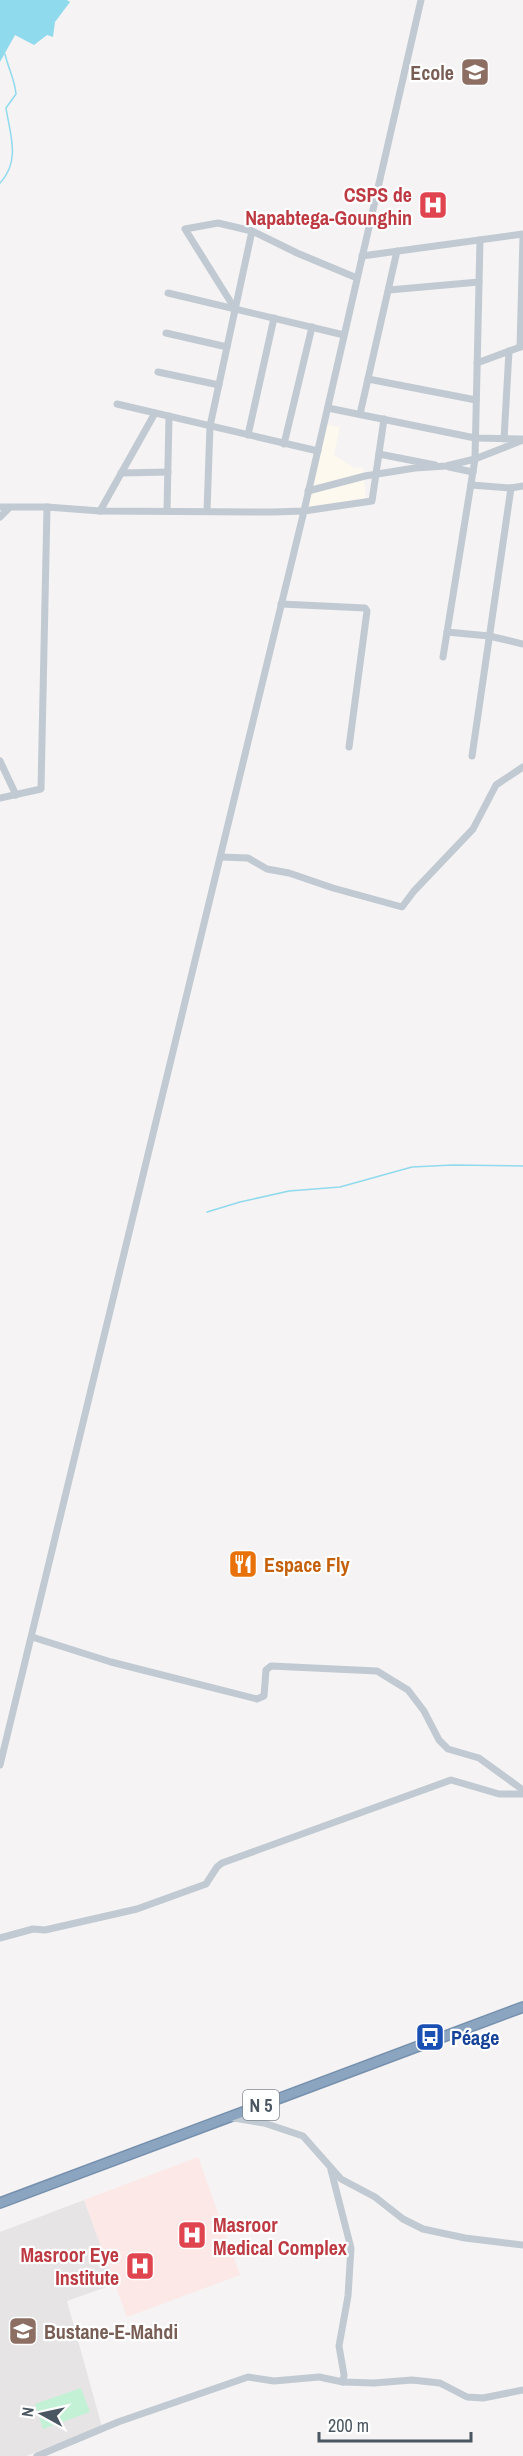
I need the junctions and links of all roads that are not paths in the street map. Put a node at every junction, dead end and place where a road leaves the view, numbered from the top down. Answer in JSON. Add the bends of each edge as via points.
{"nodes":[{"id":1,"x":421,"y":0,"type":"edge"},
{"id":2,"x":252,"y":231,"type":"junction"},
{"id":3,"x":523,"y":236,"type":"edge"},
{"id":4,"x":480,"y":240,"type":"junction"},
{"id":5,"x":398,"y":251,"type":"junction"},
{"id":6,"x":362,"y":256,"type":"junction"},
{"id":7,"x":523,"y":272,"type":"edge"},
{"id":8,"x":357,"y":278,"type":"junction"},
{"id":9,"x":479,"y":282,"type":"junction"},
{"id":10,"x":389,"y":290,"type":"junction"},
{"id":11,"x":168,"y":293,"type":"dead end"},
{"id":12,"x":235,"y":309,"type":"junction"},
{"id":13,"x":274,"y":318,"type":"junction"},
{"id":14,"x":312,"y":327,"type":"junction"},
{"id":15,"x":166,"y":333,"type":"dead end"},
{"id":16,"x":344,"y":335,"type":"junction"},
{"id":17,"x":227,"y":346,"type":"junction"},
{"id":18,"x":522,"y":346,"type":"edge"},
{"id":19,"x":509,"y":351,"type":"junction"},
{"id":20,"x":477,"y":363,"type":"junction"},
{"id":21,"x":158,"y":372,"type":"dead end"},
{"id":22,"x":368,"y":379,"type":"junction"},
{"id":23,"x":219,"y":385,"type":"junction"},
{"id":24,"x":476,"y":400,"type":"junction"},
{"id":25,"x":117,"y":404,"type":"dead end"},
{"id":26,"x":328,"y":408,"type":"junction"},
{"id":27,"x":155,"y":413,"type":"junction"},
{"id":28,"x":360,"y":414,"type":"junction"},
{"id":29,"x":169,"y":416,"type":"junction"},
{"id":30,"x":384,"y":419,"type":"junction"},
{"id":31,"x":210,"y":426,"type":"junction"},
{"id":32,"x":248,"y":435,"type":"junction"},
{"id":33,"x":475,"y":438,"type":"junction"},
{"id":34,"x":504,"y":439,"type":"junction"},
{"id":35,"x":523,"y":440,"type":"edge"},
{"id":36,"x":284,"y":444,"type":"junction"},
{"id":37,"x":318,"y":451,"type":"junction"},
{"id":38,"x":379,"y":454,"type":"junction"},
{"id":39,"x":475,"y":459,"type":"junction"},
{"id":40,"x":445,"y":466,"type":"junction"},
{"id":41,"x":168,"y":472,"type":"junction"},
{"id":42,"x":473,"y":472,"type":"junction"},
{"id":43,"x":121,"y":473,"type":"junction"},
{"id":44,"x":376,"y":475,"type":"junction"},
{"id":45,"x":471,"y":484,"type":"junction"},
{"id":46,"x":523,"y":486,"type":"edge"},
{"id":47,"x":511,"y":488,"type":"junction"},
{"id":48,"x":308,"y":491,"type":"junction"},
{"id":49,"x":0,"y":507,"type":"edge"},
{"id":50,"x":47,"y":507,"type":"junction"},
{"id":51,"x":9,"y":508,"type":"junction"},
{"id":52,"x":100,"y":511,"type":"junction"},
{"id":53,"x":167,"y":511,"type":"junction"},
{"id":54,"x":207,"y":511,"type":"junction"},
{"id":55,"x":304,"y":511,"type":"junction"},
{"id":56,"x":0,"y":517,"type":"edge"},
{"id":57,"x":281,"y":604,"type":"junction"},
{"id":58,"x":447,"y":632,"type":"junction"},
{"id":59,"x":489,"y":636,"type":"junction"},
{"id":60,"x":523,"y":644,"type":"edge"},
{"id":61,"x":444,"y":657,"type":"dead end"},
{"id":62,"x":349,"y":747,"type":"dead end"},
{"id":63,"x":472,"y":756,"type":"dead end"},
{"id":64,"x":0,"y":761,"type":"edge"},
{"id":65,"x":523,"y":767,"type":"edge"},
{"id":66,"x":16,"y":795,"type":"junction"},
{"id":67,"x":0,"y":798,"type":"edge"},
{"id":68,"x":221,"y":857,"type":"junction"},
{"id":69,"x":32,"y":1637,"type":"junction"},
{"id":70,"x":0,"y":1765,"type":"edge"},
{"id":71,"x":523,"y":1792,"type":"edge"},
{"id":72,"x":0,"y":1938,"type":"edge"},
{"id":73,"x":523,"y":2007,"type":"edge"},
{"id":74,"x":228,"y":2117,"type":"junction"},
{"id":75,"x":332,"y":2170,"type":"junction"},
{"id":76,"x":0,"y":2203,"type":"edge"},
{"id":77,"x":523,"y":2245,"type":"edge"},
{"id":78,"x":343,"y":2382,"type":"junction"},
{"id":79,"x":523,"y":2390,"type":"edge"},
{"id":80,"x":37,"y":2456,"type":"edge"}],
"edges":[{"from":1,"to":6,"type":"street"},
{"from":2,"to":8,"type":"street"},
{"from":2,"to":12,"type":"street"},
{"from":2,"to":12,"type":"street","via":[[218,223],[185,229]]},
{"from":3,"to":4,"type":"street"},
{"from":3,"to":7,"type":"street"},
{"from":4,"to":5,"type":"street"},
{"from":4,"to":9,"type":"street"},
{"from":5,"to":6,"type":"street"},
{"from":5,"to":10,"type":"street"},
{"from":6,"to":8,"type":"street"},
{"from":7,"to":18,"type":"street"},
{"from":8,"to":16,"type":"street"},
{"from":9,"to":10,"type":"street"},
{"from":9,"to":20,"type":"street"},
{"from":10,"to":22,"type":"street"},
{"from":11,"to":12,"type":"street"},
{"from":12,"to":13,"type":"street"},
{"from":12,"to":17,"type":"street"},
{"from":13,"to":14,"type":"street"},
{"from":13,"to":32,"type":"street"},
{"from":14,"to":16,"type":"street"},
{"from":14,"to":36,"type":"street"},
{"from":15,"to":17,"type":"street"},
{"from":16,"to":26,"type":"street"},
{"from":17,"to":23,"type":"street"},
{"from":18,"to":19,"type":"street"},
{"from":19,"to":20,"type":"street"},
{"from":19,"to":34,"type":"street"},
{"from":20,"to":24,"type":"street"},
{"from":21,"to":23,"type":"street"},
{"from":22,"to":24,"type":"street"},
{"from":22,"to":28,"type":"street"},
{"from":23,"to":31,"type":"street"},
{"from":24,"to":33,"type":"street"},
{"from":25,"to":27,"type":"street"},
{"from":26,"to":28,"type":"street"},
{"from":26,"to":37,"type":"street"},
{"from":27,"to":29,"type":"street"},
{"from":27,"to":43,"type":"street"},
{"from":28,"to":30,"type":"street"},
{"from":29,"to":31,"type":"street"},
{"from":29,"to":41,"type":"street"},
{"from":30,"to":33,"type":"street"},
{"from":30,"to":38,"type":"street"},
{"from":31,"to":32,"type":"street"},
{"from":31,"to":54,"type":"street"},
{"from":32,"to":36,"type":"street"},
{"from":33,"to":34,"type":"street"},
{"from":33,"to":39,"type":"street"},
{"from":34,"to":35,"type":"street"},
{"from":35,"to":39,"type":"street"},
{"from":36,"to":37,"type":"street"},
{"from":37,"to":48,"type":"street"},
{"from":38,"to":40,"type":"street"},
{"from":38,"to":44,"type":"street"},
{"from":39,"to":40,"type":"street"},
{"from":39,"to":42,"type":"street"},
{"from":40,"to":42,"type":"street"},
{"from":40,"to":44,"type":"street"},
{"from":41,"to":43,"type":"street"},
{"from":41,"to":53,"type":"street"},
{"from":42,"to":45,"type":"street"},
{"from":43,"to":52,"type":"street"},
{"from":44,"to":48,"type":"street"},
{"from":44,"to":55,"type":"street","via":[[372,501]]},
{"from":45,"to":47,"type":"street"},
{"from":45,"to":58,"type":"street"},
{"from":46,"to":47,"type":"street"},
{"from":47,"to":59,"type":"street"},
{"from":48,"to":55,"type":"street"},
{"from":49,"to":51,"type":"street"},
{"from":50,"to":51,"type":"street"},
{"from":50,"to":52,"type":"street"},
{"from":50,"to":66,"type":"street","via":[[41,789]]},
{"from":51,"to":56,"type":"street"},
{"from":52,"to":53,"type":"street"},
{"from":53,"to":54,"type":"street"},
{"from":54,"to":55,"type":"street"},
{"from":55,"to":57,"type":"street"},
{"from":57,"to":62,"type":"street","via":[[367,611]]},
{"from":57,"to":68,"type":"street"},
{"from":58,"to":59,"type":"street"},
{"from":58,"to":61,"type":"street"},
{"from":59,"to":60,"type":"street"},
{"from":59,"to":63,"type":"street"},
{"from":64,"to":66,"type":"street"},
{"from":65,"to":68,"type":"street","via":[[496,785],[473,829],[402,907],[267,869],[248,858]]},
{"from":66,"to":67,"type":"street"},
{"from":68,"to":69,"type":"street"},
{"from":69,"to":70,"type":"street"},
{"from":69,"to":71,"type":"street","via":[[111,1662],[257,1699],[264,1696],[266,1670],[271,1666],[374,1670],[408,1690],[448,1749],[479,1758]]},
{"from":71,"to":72,"type":"street","via":[[499,1794],[451,1780],[222,1863],[206,1884],[137,1909]]},
{"from":73,"to":74,"type":"highway","number":"N 5"},
{"from":74,"to":75,"type":"street","via":[[264,2123],[303,2136]]},
{"from":74,"to":76,"type":"highway","number":"N 5"},
{"from":75,"to":77,"type":"street","via":[[423,2229]]},
{"from":75,"to":78,"type":"street","via":[[351,2248],[339,2346]]},
{"from":78,"to":79,"type":"street","via":[[440,2383],[467,2397],[483,2398]]},
{"from":78,"to":80,"type":"street","via":[[319,2377],[274,2381],[248,2377],[118,2422]]}]}
